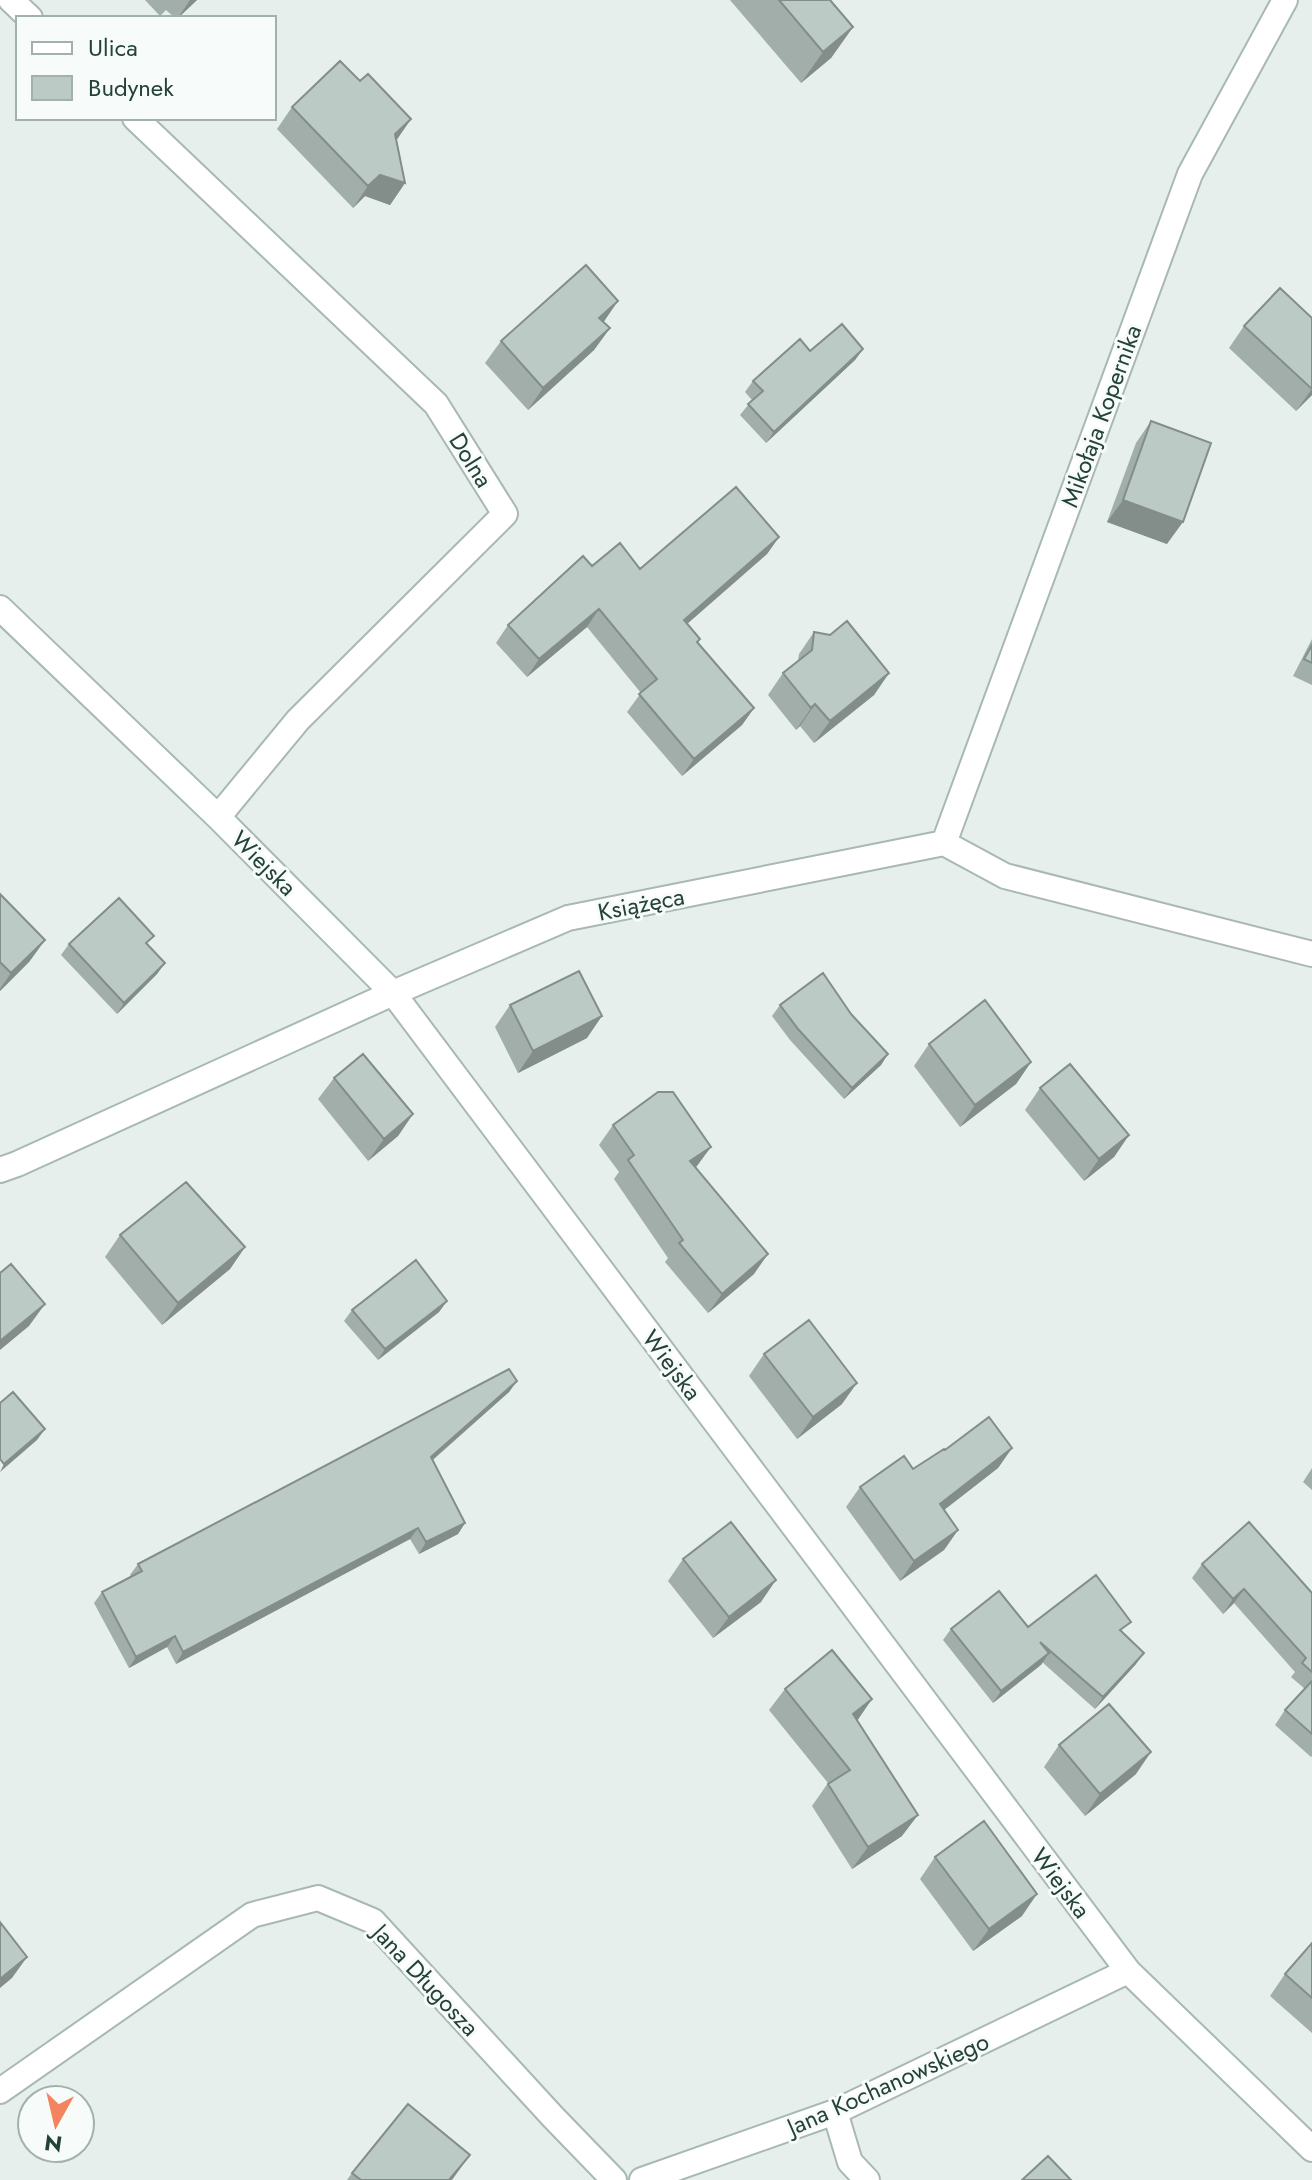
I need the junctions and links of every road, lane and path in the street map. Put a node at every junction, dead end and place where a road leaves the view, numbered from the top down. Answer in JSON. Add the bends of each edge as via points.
{"nodes":[{"id":1,"x":11,"y":0,"type":"edge"},
{"id":2,"x":1285,"y":0,"type":"edge"},
{"id":3,"x":28,"y":16,"type":"edge"},
{"id":4,"x":137,"y":120,"type":"edge"},
{"id":5,"x":0,"y":608,"type":"edge"},
{"id":6,"x":218,"y":817,"type":"junction"},
{"id":7,"x":944,"y":843,"type":"junction"},
{"id":8,"x":1312,"y":954,"type":"edge"},
{"id":9,"x":393,"y":993,"type":"junction"},
{"id":10,"x":0,"y":1170,"type":"edge"},
{"id":11,"x":1128,"y":1971,"type":"junction"},
{"id":12,"x":0,"y":2091,"type":"edge"},
{"id":13,"x":835,"y":2112,"type":"junction"},
{"id":14,"x":1312,"y":2149,"type":"edge"},
{"id":15,"x":614,"y":2180,"type":"edge"},
{"id":16,"x":642,"y":2180,"type":"edge"},
{"id":17,"x":867,"y":2180,"type":"edge"}],
"edges":[{"from":1,"to":3,"type":"street"},
{"from":2,"to":7,"type":"street","name":"Mikołaja Kopernika","via":[[1190,174]]},
{"from":4,"to":6,"type":"street","name":"Dolna","via":[[436,404],[505,514],[298,720]]},
{"from":5,"to":6,"type":"street","name":"Wiejska"},
{"from":6,"to":9,"type":"street","name":"Wiejska"},
{"from":7,"to":8,"type":"street","via":[[1005,876]]},
{"from":7,"to":9,"type":"street","name":"Książęca","via":[[568,918]]},
{"from":9,"to":10,"type":"street","name":"Książęca"},
{"from":9,"to":11,"type":"street","name":"Wiejska"},
{"from":11,"to":13,"type":"street","name":"Jana Kochanowskiego"},
{"from":11,"to":14,"type":"street","name":"Wiejska"},
{"from":12,"to":15,"type":"street","name":"Jana Długosza","via":[[252,1915],[318,1898],[373,1921]]},
{"from":13,"to":16,"type":"street","name":"Jana Kochanowskiego"},
{"from":13,"to":17,"type":"street","via":[[850,2162]]}]}
